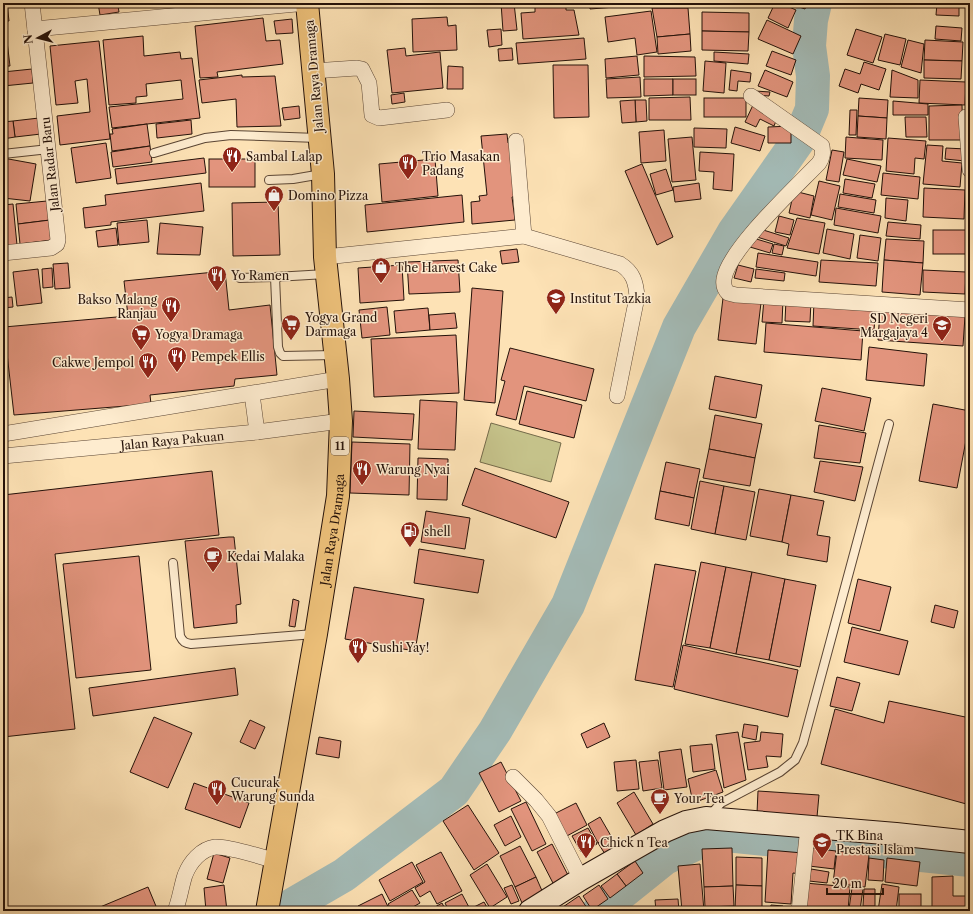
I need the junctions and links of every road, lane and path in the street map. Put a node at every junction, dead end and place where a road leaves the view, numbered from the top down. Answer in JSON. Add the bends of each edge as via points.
{"nodes":[{"id":1,"x":32,"y":3,"type":"edge"},
{"id":2,"x":307,"y":3,"type":"edge"},
{"id":3,"x":35,"y":29,"type":"junction"},
{"id":4,"x":313,"y":71,"type":"junction"},
{"id":5,"x":751,"y":96,"type":"dead end"},
{"id":6,"x":447,"y":110,"type":"dead end"},
{"id":7,"x":966,"y":117,"type":"dead end"},
{"id":8,"x":319,"y":138,"type":"junction"},
{"id":9,"x":516,"y":141,"type":"dead end"},
{"id":10,"x":49,"y":149,"type":"junction"},
{"id":11,"x":154,"y":153,"type":"dead end"},
{"id":12,"x":3,"y":154,"type":"edge"},
{"id":13,"x":970,"y":170,"type":"edge"},
{"id":14,"x":323,"y":174,"type":"junction"},
{"id":15,"x":269,"y":180,"type":"dead end"},
{"id":16,"x":524,"y":236,"type":"junction"},
{"id":17,"x":3,"y":253,"type":"edge"},
{"id":18,"x":326,"y":266,"type":"junction"},
{"id":19,"x":275,"y":277,"type":"junction"},
{"id":20,"x":240,"y":278,"type":"dead end"},
{"id":21,"x":970,"y":310,"type":"edge"},
{"id":22,"x":335,"y":355,"type":"junction"},
{"id":23,"x":338,"y":379,"type":"junction"},
{"id":24,"x":252,"y":394,"type":"junction"},
{"id":25,"x":617,"y":396,"type":"dead end"},
{"id":26,"x":341,"y":421,"type":"junction"},
{"id":27,"x":889,"y":424,"type":"dead end"},
{"id":28,"x":257,"y":432,"type":"junction"},
{"id":29,"x":3,"y":434,"type":"edge"},
{"id":30,"x":3,"y":456,"type":"edge"},
{"id":31,"x":173,"y":563,"type":"dead end"},
{"id":32,"x":316,"y":634,"type":"junction"},
{"id":33,"x":513,"y":777,"type":"dead end"},
{"id":34,"x":706,"y":818,"type":"junction"},
{"id":35,"x":808,"y":837,"type":"junction"},
{"id":36,"x":970,"y":842,"type":"edge"},
{"id":37,"x":276,"y":861,"type":"junction"},
{"id":38,"x":581,"y":879,"type":"junction"},
{"id":39,"x":175,"y":911,"type":"edge"},
{"id":40,"x":267,"y":911,"type":"edge"},
{"id":41,"x":530,"y":911,"type":"edge"},
{"id":42,"x":799,"y":911,"type":"edge"}],
"edges":[{"from":1,"to":3,"type":"street","name":"Jalan Radar Baru"},
{"from":2,"to":3,"type":"street"},
{"from":2,"to":4,"type":"highway","name":"Jalan Raya Dramaga","number":"11"},
{"from":3,"to":10,"type":"street","name":"Jalan Radar Baru"},
{"from":4,"to":6,"type":"street","via":[[362,69],[369,83],[372,115],[379,118]]},
{"from":4,"to":8,"type":"highway","name":"Jalan Raya Dramaga","number":"11"},
{"from":5,"to":21,"type":"street","via":[[822,146],[822,158],[771,212],[734,257],[724,278],[724,286],[728,293]]},
{"from":7,"to":13,"type":"street"},
{"from":8,"to":11,"type":"lane","via":[[231,135],[205,138]]},
{"from":8,"to":14,"type":"highway","name":"Jalan Raya Dramaga","number":"11"},
{"from":9,"to":16,"type":"street"},
{"from":10,"to":12,"type":"lane"},
{"from":10,"to":17,"type":"street","name":"Jalan Radar Baru","via":[[57,244],[47,249]]},
{"from":14,"to":15,"type":"lane"},
{"from":14,"to":18,"type":"highway","name":"Jalan Raya Dramaga","number":"11"},
{"from":16,"to":18,"type":"street"},
{"from":16,"to":25,"type":"street","via":[[620,264],[634,277],[637,297]]},
{"from":18,"to":19,"type":"lane"},
{"from":18,"to":22,"type":"highway","name":"Jalan Raya Dramaga","number":"11"},
{"from":19,"to":20,"type":"lane"},
{"from":19,"to":22,"type":"lane","via":[[280,353],[284,356]]},
{"from":22,"to":23,"type":"highway","name":"Jalan Raya Dramaga","number":"11"},
{"from":23,"to":24,"type":"street"},
{"from":23,"to":26,"type":"highway","name":"Jalan Raya Dramaga","number":"11"},
{"from":24,"to":28,"type":"street"},
{"from":24,"to":29,"type":"street"},
{"from":26,"to":28,"type":"street","name":"Jalan Raya Pakuan"},
{"from":26,"to":32,"type":"highway","name":"Jalan Raya Dramaga","number":"11","via":[[338,496]]},
{"from":27,"to":34,"type":"lane","via":[[803,743],[795,760],[780,772],[721,804]]},
{"from":28,"to":30,"type":"street","name":"Jalan Raya Pakuan"},
{"from":31,"to":32,"type":"lane","via":[[180,636],[186,643]]},
{"from":32,"to":37,"type":"highway","name":"Jalan Raya Dramaga","number":"11"},
{"from":33,"to":38,"type":"street","via":[[549,816]]},
{"from":34,"to":35,"type":"street"},
{"from":34,"to":38,"type":"street","via":[[686,822],[665,831]]},
{"from":35,"to":36,"type":"street","via":[[896,834]]},
{"from":35,"to":42,"type":"street"},
{"from":37,"to":39,"type":"street","via":[[229,849],[216,847],[206,850],[193,860],[185,875]]},
{"from":37,"to":40,"type":"highway","name":"Jalan Raya Dramaga","number":"11"},
{"from":38,"to":41,"type":"street"}]}
